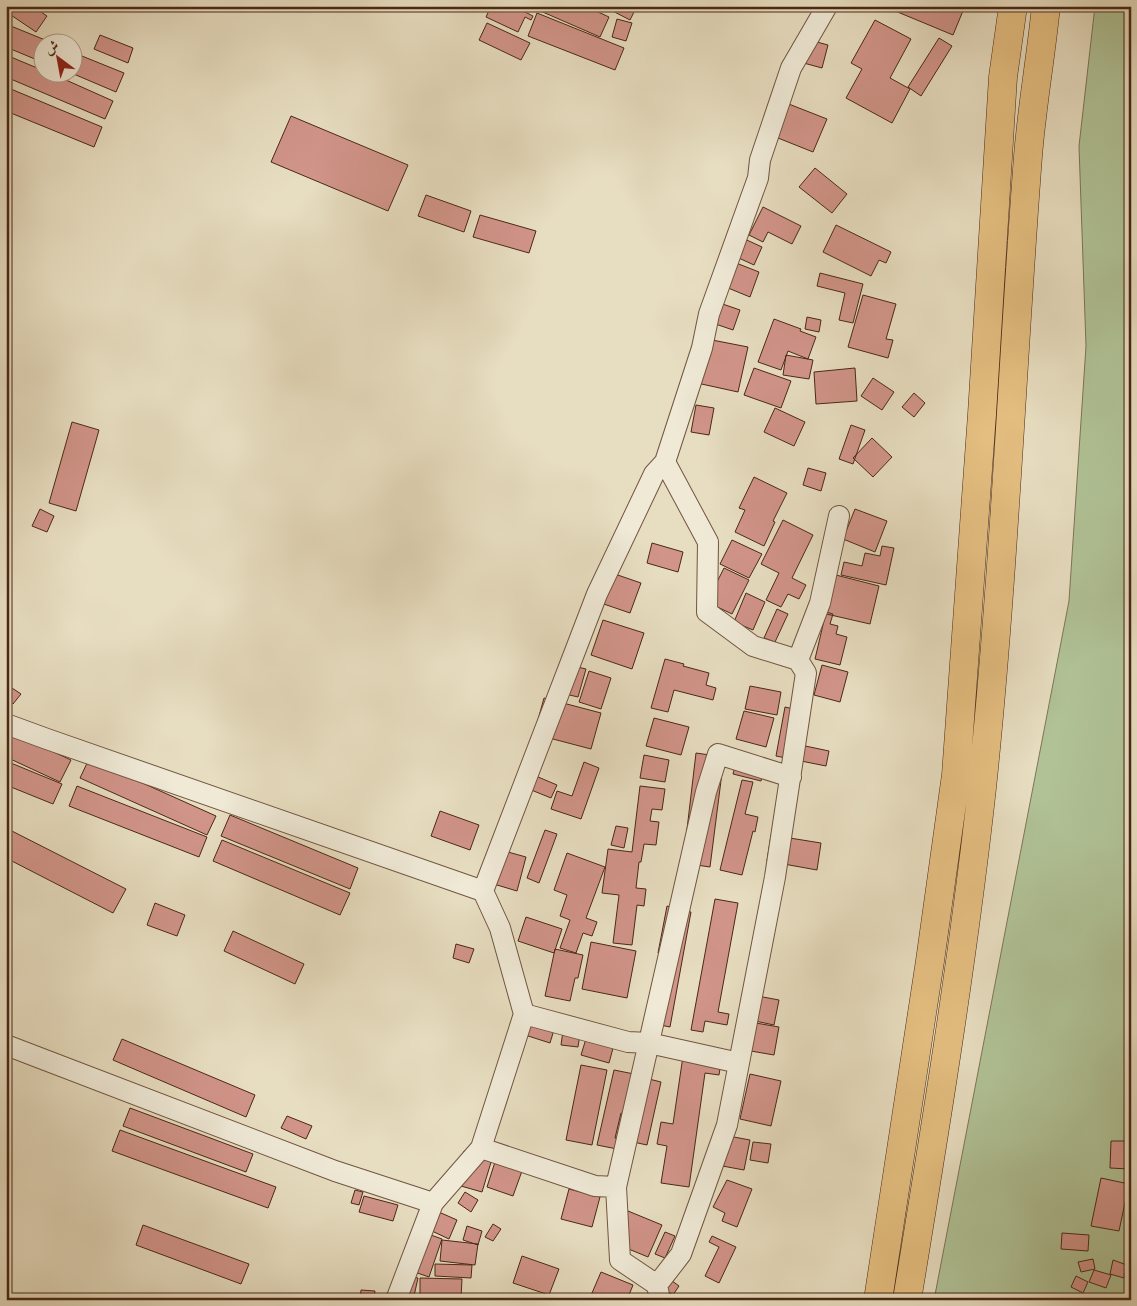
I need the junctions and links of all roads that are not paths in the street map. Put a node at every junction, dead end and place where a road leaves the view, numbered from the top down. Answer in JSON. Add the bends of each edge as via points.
{"nodes":[{"id":1,"x":827,"y":6,"type":"edge"},
{"id":2,"x":1003,"y":6,"type":"edge"},
{"id":3,"x":1012,"y":6,"type":"edge"},
{"id":4,"x":1046,"y":6,"type":"edge"},
{"id":5,"x":1004,"y":77,"type":"junction"},
{"id":6,"x":665,"y":462,"type":"junction"},
{"id":7,"x":839,"y":516,"type":"dead end"},
{"id":8,"x":798,"y":660,"type":"junction"},
{"id":9,"x":6,"y":724,"type":"edge"},
{"id":10,"x":791,"y":777,"type":"junction"},
{"id":11,"x":483,"y":891,"type":"junction"},
{"id":12,"x":524,"y":1014,"type":"junction"},
{"id":13,"x":648,"y":1044,"type":"junction"},
{"id":14,"x":6,"y":1046,"type":"edge"},
{"id":15,"x":739,"y":1063,"type":"junction"},
{"id":16,"x":480,"y":1148,"type":"junction"},
{"id":17,"x":616,"y":1187,"type":"junction"},
{"id":18,"x":433,"y":1203,"type":"junction"},
{"id":19,"x":659,"y":1292,"type":"edge"},
{"id":20,"x":396,"y":1300,"type":"edge"},
{"id":21,"x":878,"y":1300,"type":"edge"},
{"id":22,"x":906,"y":1300,"type":"edge"}],
"edges":[{"from":1,"to":6,"type":"street","via":[[791,68],[760,160],[758,178],[709,314],[702,348]]},
{"from":2,"to":5,"type":"highway"},
{"from":3,"to":5,"type":"highway"},
{"from":4,"to":22,"type":"highway","via":[[1029,151],[982,788],[950,1042]]},
{"from":5,"to":21,"type":"highway","via":[[956,775]]},
{"from":6,"to":8,"type":"street","via":[[708,542],[707,612],[753,646]]},
{"from":6,"to":11,"type":"street","via":[[654,474],[597,594]]},
{"from":7,"to":8,"type":"street","via":[[820,603]]},
{"from":8,"to":10,"type":"street","via":[[806,673]]},
{"from":9,"to":11,"type":"street"},
{"from":10,"to":13,"type":"street","via":[[718,754],[706,792]]},
{"from":10,"to":15,"type":"street"},
{"from":11,"to":12,"type":"street","via":[[500,928]]},
{"from":12,"to":13,"type":"street","via":[[628,1042]]},
{"from":12,"to":16,"type":"street"},
{"from":13,"to":15,"type":"street"},
{"from":13,"to":17,"type":"street"},
{"from":14,"to":18,"type":"street","via":[[334,1171]]},
{"from":15,"to":19,"type":"street","via":[[727,1124],[681,1254]]},
{"from":16,"to":17,"type":"street","via":[[595,1186]]},
{"from":16,"to":18,"type":"street"},
{"from":17,"to":19,"type":"street","via":[[620,1260]]},
{"from":18,"to":20,"type":"street"}]}
